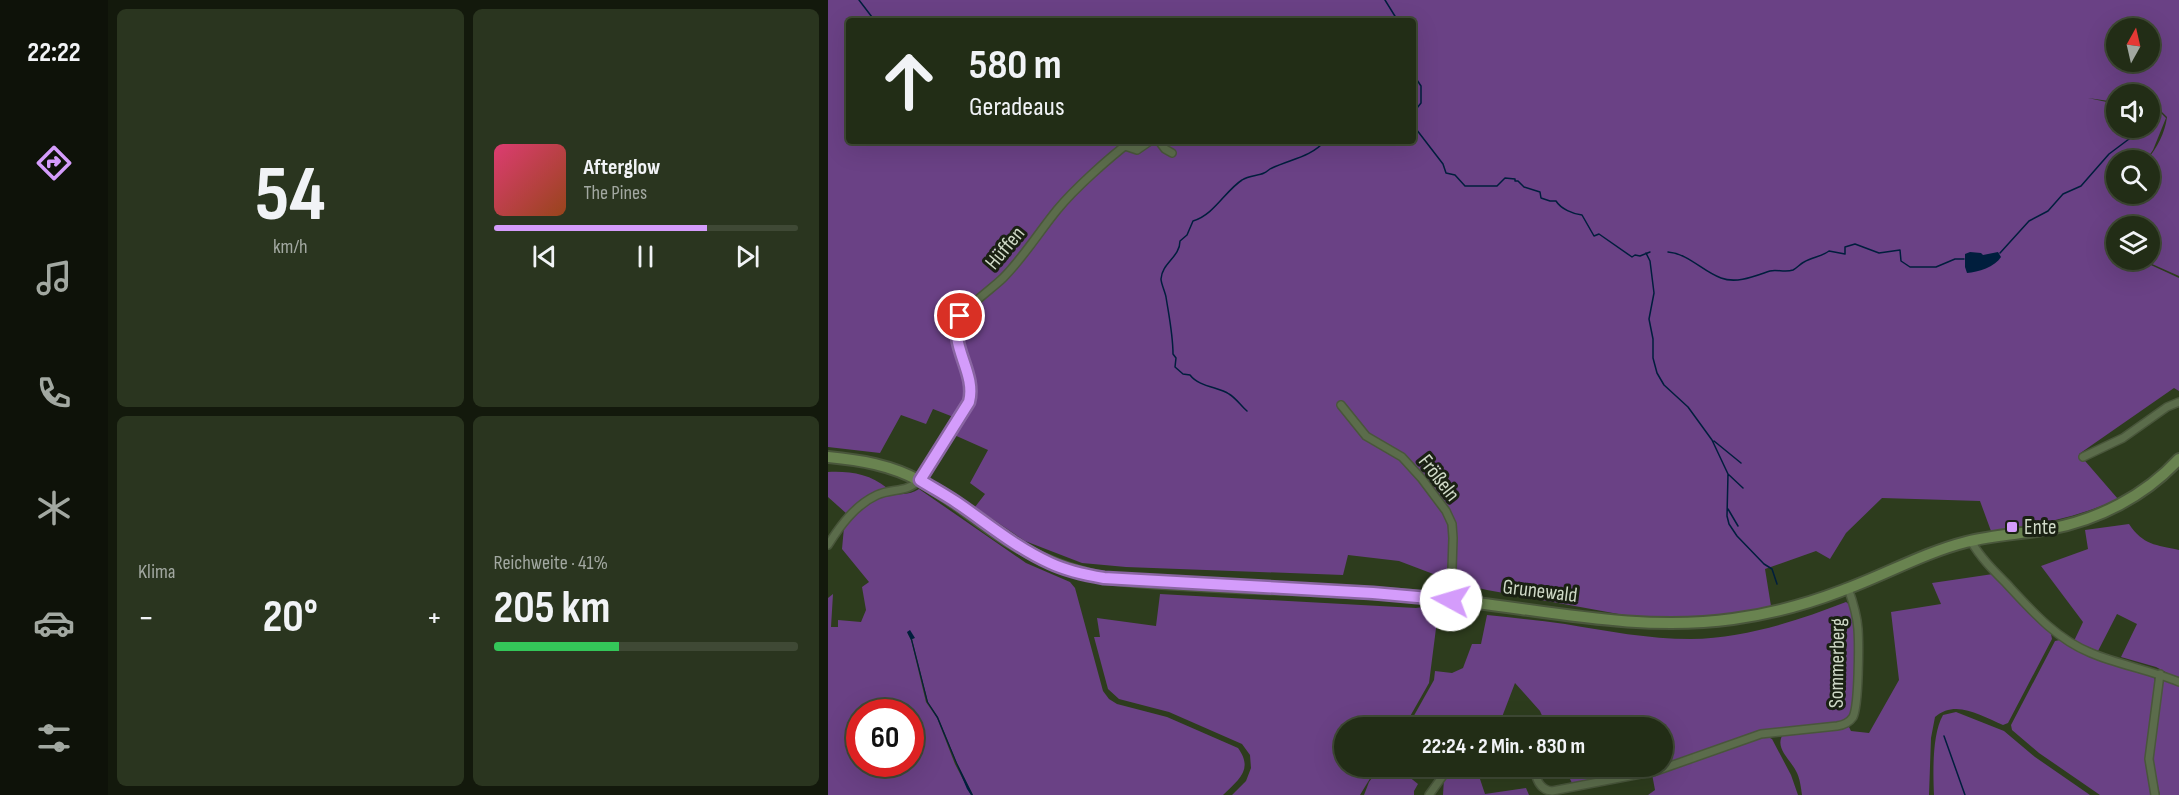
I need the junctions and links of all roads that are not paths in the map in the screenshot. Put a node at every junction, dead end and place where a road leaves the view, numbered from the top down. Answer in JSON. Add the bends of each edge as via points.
{"nodes":[{"id":1,"x":1127,"y":144,"type":"edge"},
{"id":2,"x":1129,"y":144,"type":"edge"},
{"id":3,"x":1146,"y":144,"type":"edge"},
{"id":4,"x":1161,"y":144,"type":"edge"},
{"id":5,"x":1172,"y":153,"type":"dead end"},
{"id":6,"x":2179,"y":402,"type":"edge"},
{"id":7,"x":1341,"y":405,"type":"dead end"},
{"id":8,"x":828,"y":457,"type":"edge"},
{"id":9,"x":2083,"y":457,"type":"dead end"},
{"id":10,"x":2179,"y":459,"type":"edge"},
{"id":11,"x":920,"y":480,"type":"junction"},
{"id":12,"x":890,"y":482,"type":"dead end"},
{"id":13,"x":894,"y":490,"type":"junction"},
{"id":14,"x":1971,"y":541,"type":"junction"},
{"id":15,"x":828,"y":545,"type":"edge"},
{"id":16,"x":1848,"y":588,"type":"junction"},
{"id":17,"x":1443,"y":599,"type":"junction"},
{"id":18,"x":2160,"y":674,"type":"junction"},
{"id":19,"x":2179,"y":682,"type":"edge"},
{"id":20,"x":1673,"y":765,"type":"edge"},
{"id":21,"x":1442,"y":777,"type":"edge"},
{"id":22,"x":1537,"y":777,"type":"edge"},
{"id":23,"x":1625,"y":777,"type":"edge"},
{"id":24,"x":1429,"y":795,"type":"edge"},
{"id":25,"x":2155,"y":795,"type":"edge"}],
"edges":[{"from":1,"to":11,"type":"street","name":"Hüffen","via":[[1059,208],[1005,276],[960,316],[956,334],[971,394]]},
{"from":2,"to":3,"type":"street","name":"Hüffen","via":[[1137,150]]},
{"from":4,"to":5,"type":"street"},
{"from":6,"to":9,"type":"street"},
{"from":7,"to":17,"type":"street","name":"Frößeln","via":[[1366,436],[1402,457],[1446,511],[1453,538]]},
{"from":8,"to":11,"type":"main road","name":"Grunewald","via":[[871,462]]},
{"from":10,"to":14,"type":"main road","name":"Grunewald","via":[[2137,495],[2097,515],[2050,529]]},
{"from":11,"to":13,"type":"street","via":[[912,488]]},
{"from":11,"to":17,"type":"main road","name":"Grunewald","via":[[1028,552],[1060,567],[1104,578]]},
{"from":12,"to":13,"type":"street"},
{"from":13,"to":15,"type":"street","via":[[868,500],[842,524]]},
{"from":14,"to":16,"type":"main road","name":"Grunewald"},
{"from":14,"to":18,"type":"street","via":[[2056,634],[2093,654]]},
{"from":16,"to":17,"type":"main road","name":"Grunewald","via":[[1773,612],[1698,623],[1633,622]]},
{"from":16,"to":20,"type":"street","name":"Sommerberg","via":[[1857,621],[1858,645],[1856,707],[1847,723],[1761,734]]},
{"from":18,"to":19,"type":"street"},
{"from":18,"to":25,"type":"street","via":[[2149,759]]},
{"from":21,"to":24,"type":"street"},
{"from":22,"to":23,"type":"street","name":"Sommerberg","via":[[1543,789],[1552,791]]}]}
